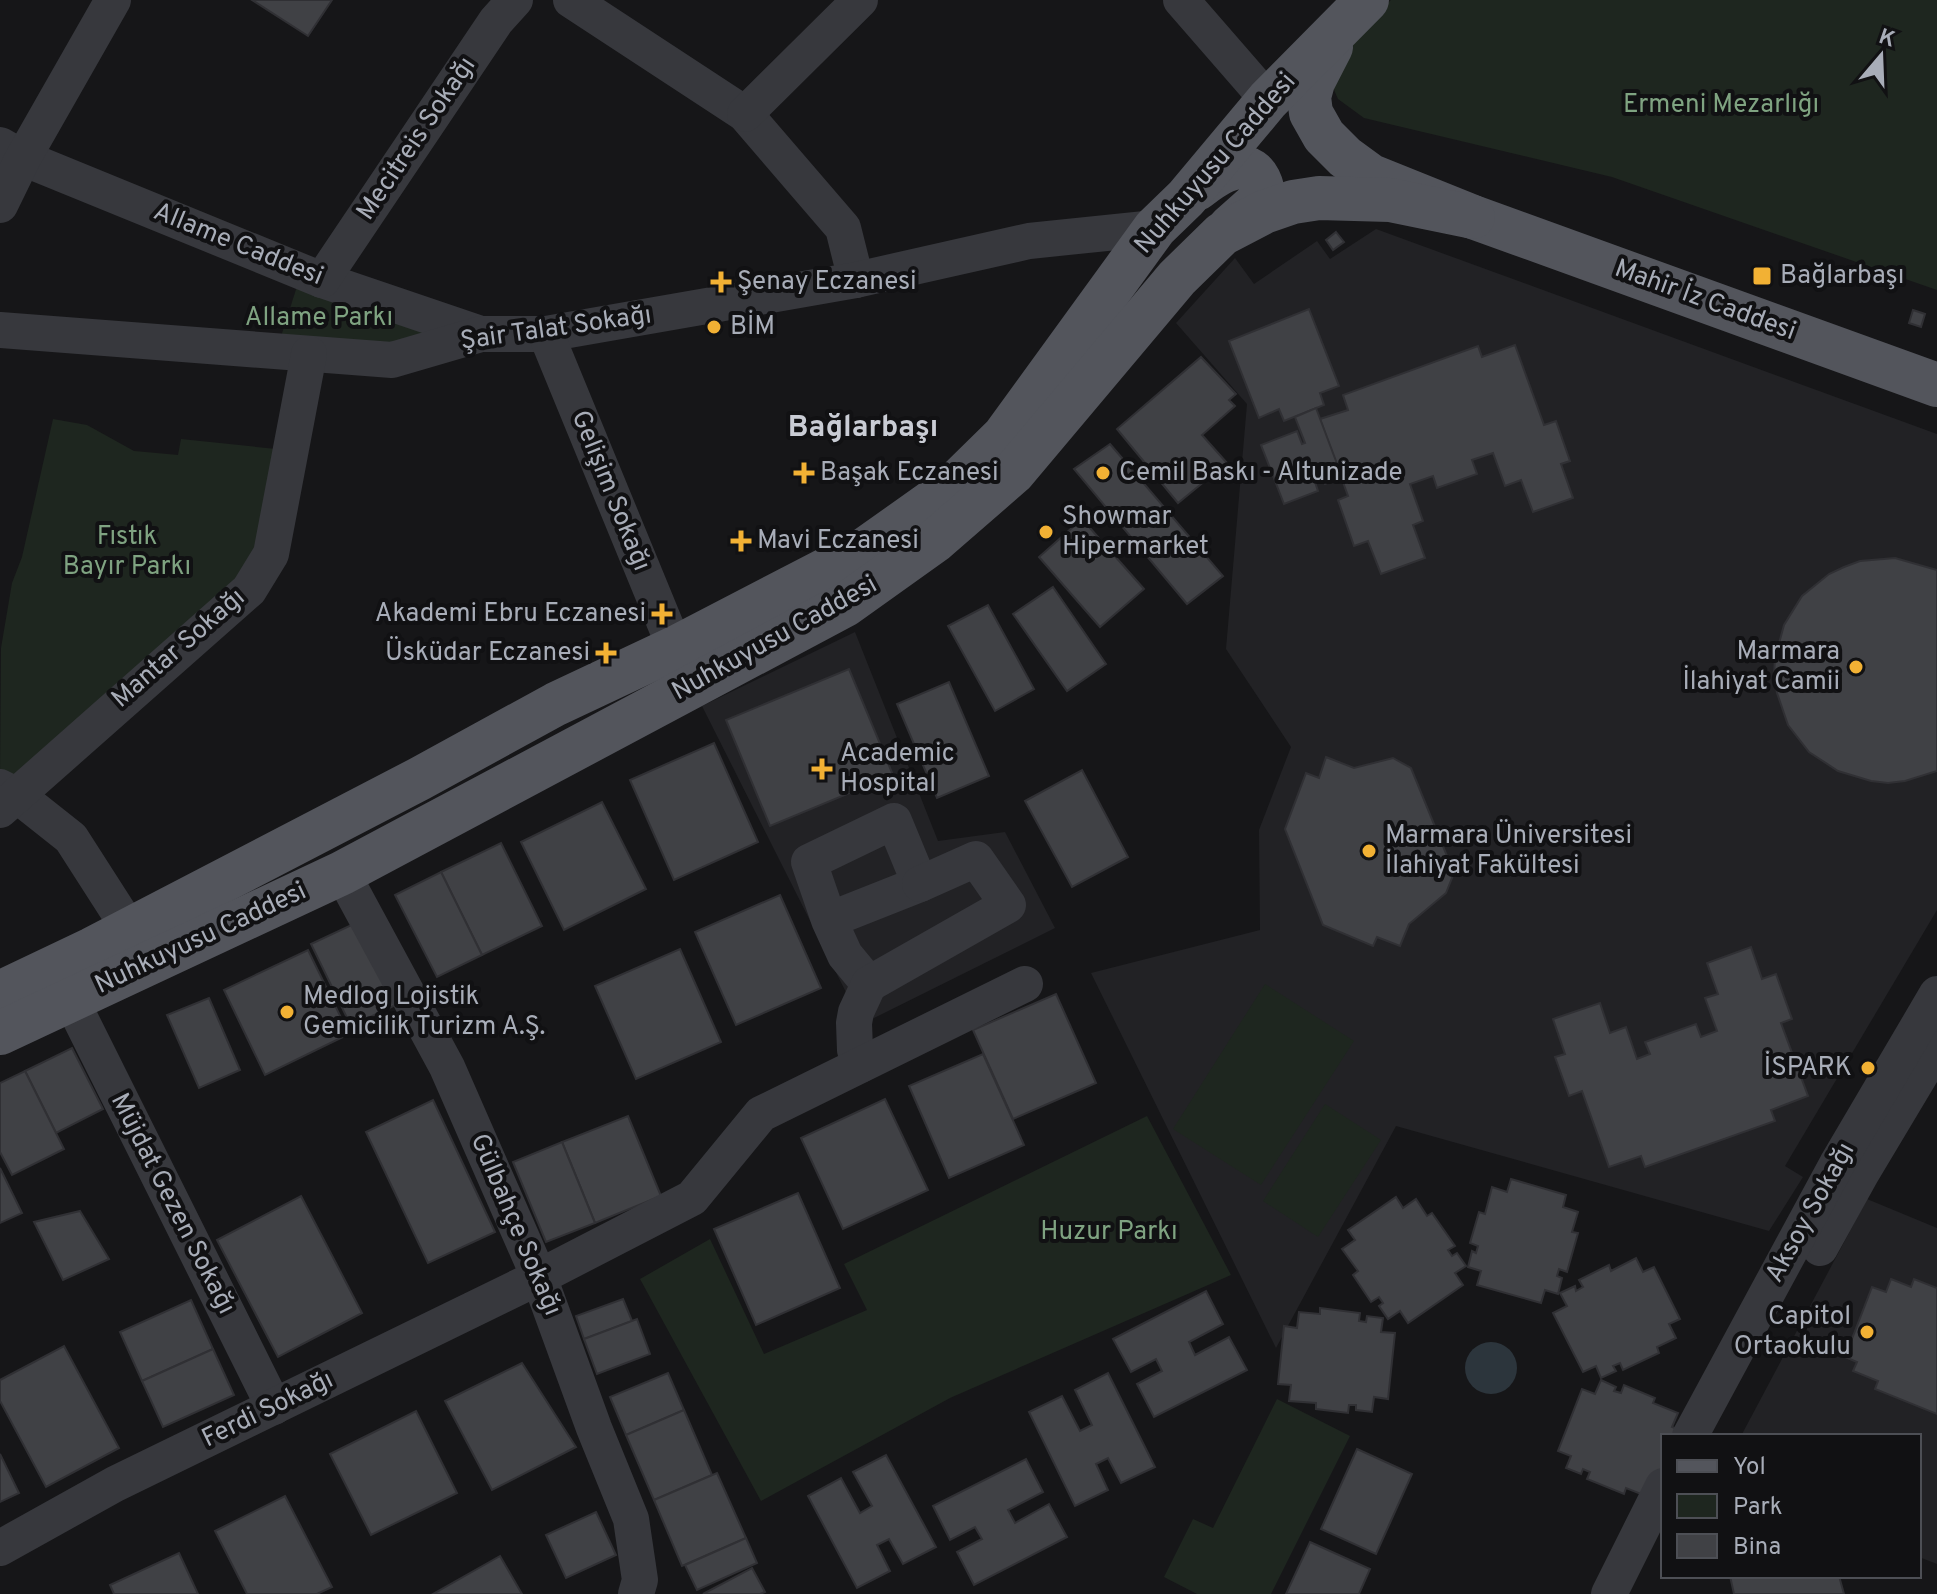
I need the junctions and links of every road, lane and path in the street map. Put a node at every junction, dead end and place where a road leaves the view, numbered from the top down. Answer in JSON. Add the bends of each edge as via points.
{"nodes":[{"id":1,"x":113,"y":0,"type":"edge"},
{"id":2,"x":515,"y":0,"type":"edge"},
{"id":3,"x":571,"y":0,"type":"edge"},
{"id":4,"x":860,"y":0,"type":"edge"},
{"id":5,"x":1181,"y":0,"type":"edge"},
{"id":6,"x":1360,"y":8,"type":"edge"},
{"id":7,"x":1268,"y":100,"type":"junction"},
{"id":8,"x":745,"y":114,"type":"junction"},
{"id":9,"x":12,"y":152,"type":"edge"},
{"id":10,"x":1186,"y":198,"type":"junction"},
{"id":11,"x":0,"y":205,"type":"edge"},
{"id":12,"x":1473,"y":217,"type":"junction"},
{"id":13,"x":1155,"y":228,"type":"junction"},
{"id":14,"x":1222,"y":234,"type":"junction"},
{"id":15,"x":322,"y":280,"type":"junction"},
{"id":16,"x":856,"y":280,"type":"junction"},
{"id":17,"x":0,"y":330,"type":"edge"},
{"id":18,"x":481,"y":334,"type":"junction"},
{"id":19,"x":546,"y":334,"type":"junction"},
{"id":20,"x":309,"y":354,"type":"junction"},
{"id":21,"x":1937,"y":385,"type":"edge"},
{"id":22,"x":675,"y":648,"type":"junction"},
{"id":23,"x":6,"y":798,"type":"edge"},
{"id":24,"x":342,"y":873,"type":"junction"},
{"id":25,"x":920,"y":884,"type":"junction"},
{"id":26,"x":829,"y":920,"type":"junction"},
{"id":27,"x":130,"y":930,"type":"junction"},
{"id":28,"x":869,"y":984,"type":"junction"},
{"id":29,"x":1025,"y":984,"type":"dead end"},
{"id":30,"x":0,"y":993,"type":"edge"},
{"id":31,"x":1937,"y":994,"type":"edge"},
{"id":32,"x":71,"y":1000,"type":"junction"},
{"id":33,"x":0,"y":1033,"type":"edge"},
{"id":34,"x":1937,"y":1047,"type":"edge"},
{"id":35,"x":860,"y":1065,"type":"junction"},
{"id":36,"x":539,"y":1277,"type":"junction"},
{"id":37,"x":274,"y":1407,"type":"junction"},
{"id":38,"x":1691,"y":1434,"type":"edge"},
{"id":39,"x":1719,"y":1434,"type":"edge"},
{"id":40,"x":1661,"y":1490,"type":"edge"},
{"id":41,"x":631,"y":1519,"type":"junction"},
{"id":42,"x":1661,"y":1540,"type":"edge"},
{"id":43,"x":0,"y":1548,"type":"edge"},
{"id":44,"x":636,"y":1594,"type":"edge"},
{"id":45,"x":666,"y":1594,"type":"edge"},
{"id":46,"x":1609,"y":1594,"type":"edge"},
{"id":47,"x":1634,"y":1594,"type":"edge"}],
"edges":[{"from":1,"to":9,"type":"street"},
{"from":2,"to":15,"type":"street","name":"Mecitreis Sokağı"},
{"from":3,"to":8,"type":"street"},
{"from":4,"to":8,"type":"street"},
{"from":5,"to":7,"type":"street"},
{"from":6,"to":7,"type":"main road","name":"Nuhkuyusu Caddesi"},
{"from":6,"to":12,"type":"main road","via":[[1313,82],[1309,97],[1316,125],[1371,176]]},
{"from":7,"to":10,"type":"main road","name":"Nuhkuyusu Caddesi"},
{"from":8,"to":16,"type":"street","via":[[843,228]]},
{"from":9,"to":11,"type":"street"},
{"from":9,"to":15,"type":"street","name":"Allame Caddesi"},
{"from":10,"to":13,"type":"main road","name":"Nuhkuyusu Caddesi"},
{"from":10,"to":14,"type":"main road","via":[[1218,172],[1233,168],[1249,169],[1260,179],[1263,191],[1257,203]]},
{"from":12,"to":14,"type":"main road","name":"Nuhkuyusu Caddesi","via":[[1390,200],[1319,198],[1264,212]]},
{"from":12,"to":21,"type":"main road","name":"Mahir İz Caddesi"},
{"from":13,"to":16,"type":"street","name":"Şair Talat Sokağı","via":[[1029,241]]},
{"from":13,"to":22,"type":"main road","name":"Nuhkuyusu Caddesi","via":[[1004,436],[950,489],[864,550]]},
{"from":14,"to":24,"type":"main road","name":"Nuhkuyusu Caddesi","via":[[1177,278],[1013,473],[936,540],[845,605]]},
{"from":15,"to":18,"type":"street","name":"Allame Caddesi"},
{"from":16,"to":19,"type":"street","name":"Şair Talat Sokağı"},
{"from":17,"to":20,"type":"street","name":"Şair Talat Sokağı"},
{"from":18,"to":19,"type":"street","name":"Şair Talat Sokağı"},
{"from":18,"to":20,"type":"street","name":"Şair Talat Sokağı","via":[[392,360]]},
{"from":19,"to":22,"type":"street","name":"Gelişim Sokağı"},
{"from":20,"to":23,"type":"street","name":"Mantar Sokağı","via":[[271,554],[249,590]]},
{"from":22,"to":27,"type":"main road","name":"Nuhkuyusu Caddesi","via":[[556,704]]},
{"from":23,"to":27,"type":"street","via":[[71,838]]},
{"from":24,"to":32,"type":"main road","name":"Nuhkuyusu Caddesi"},
{"from":24,"to":36,"type":"street","name":"Gülbahçe Sokağı","via":[[447,1067]]},
{"from":25,"to":26,"type":"street"},
{"from":25,"to":26,"type":"street","via":[[894,821],[809,862]]},
{"from":25,"to":28,"type":"street","via":[[976,859],[1008,905]]},
{"from":26,"to":28,"type":"street","via":[[845,955]]},
{"from":27,"to":30,"type":"main road","name":"Nuhkuyusu Caddesi"},
{"from":28,"to":35,"type":"street","via":[[854,1023]]},
{"from":29,"to":35,"type":"street","name":"Ferdi Sokağı"},
{"from":31,"to":38,"type":"street","name":"Aksoy Sokağı","via":[[1837,1164]]},
{"from":32,"to":33,"type":"main road","name":"Nuhkuyusu Caddesi"},
{"from":32,"to":37,"type":"street","name":"Müjdat Gezen Sokağı"},
{"from":34,"to":39,"type":"street","name":"Aksoy Sokağı"},
{"from":35,"to":36,"type":"street","name":"Ferdi Sokağı","via":[[761,1114],[692,1198]]},
{"from":36,"to":37,"type":"street","name":"Ferdi Sokağı"},
{"from":36,"to":41,"type":"street","name":"Gülbahçe Sokağı"},
{"from":37,"to":43,"type":"street","name":"Ferdi Sokağı","via":[[115,1484]]},
{"from":40,"to":46,"type":"street"},
{"from":41,"to":44,"type":"street","name":"Gülbahçe Sokağı","via":[[640,1580]]},
{"from":41,"to":45,"type":"street"},
{"from":42,"to":47,"type":"street"}]}
